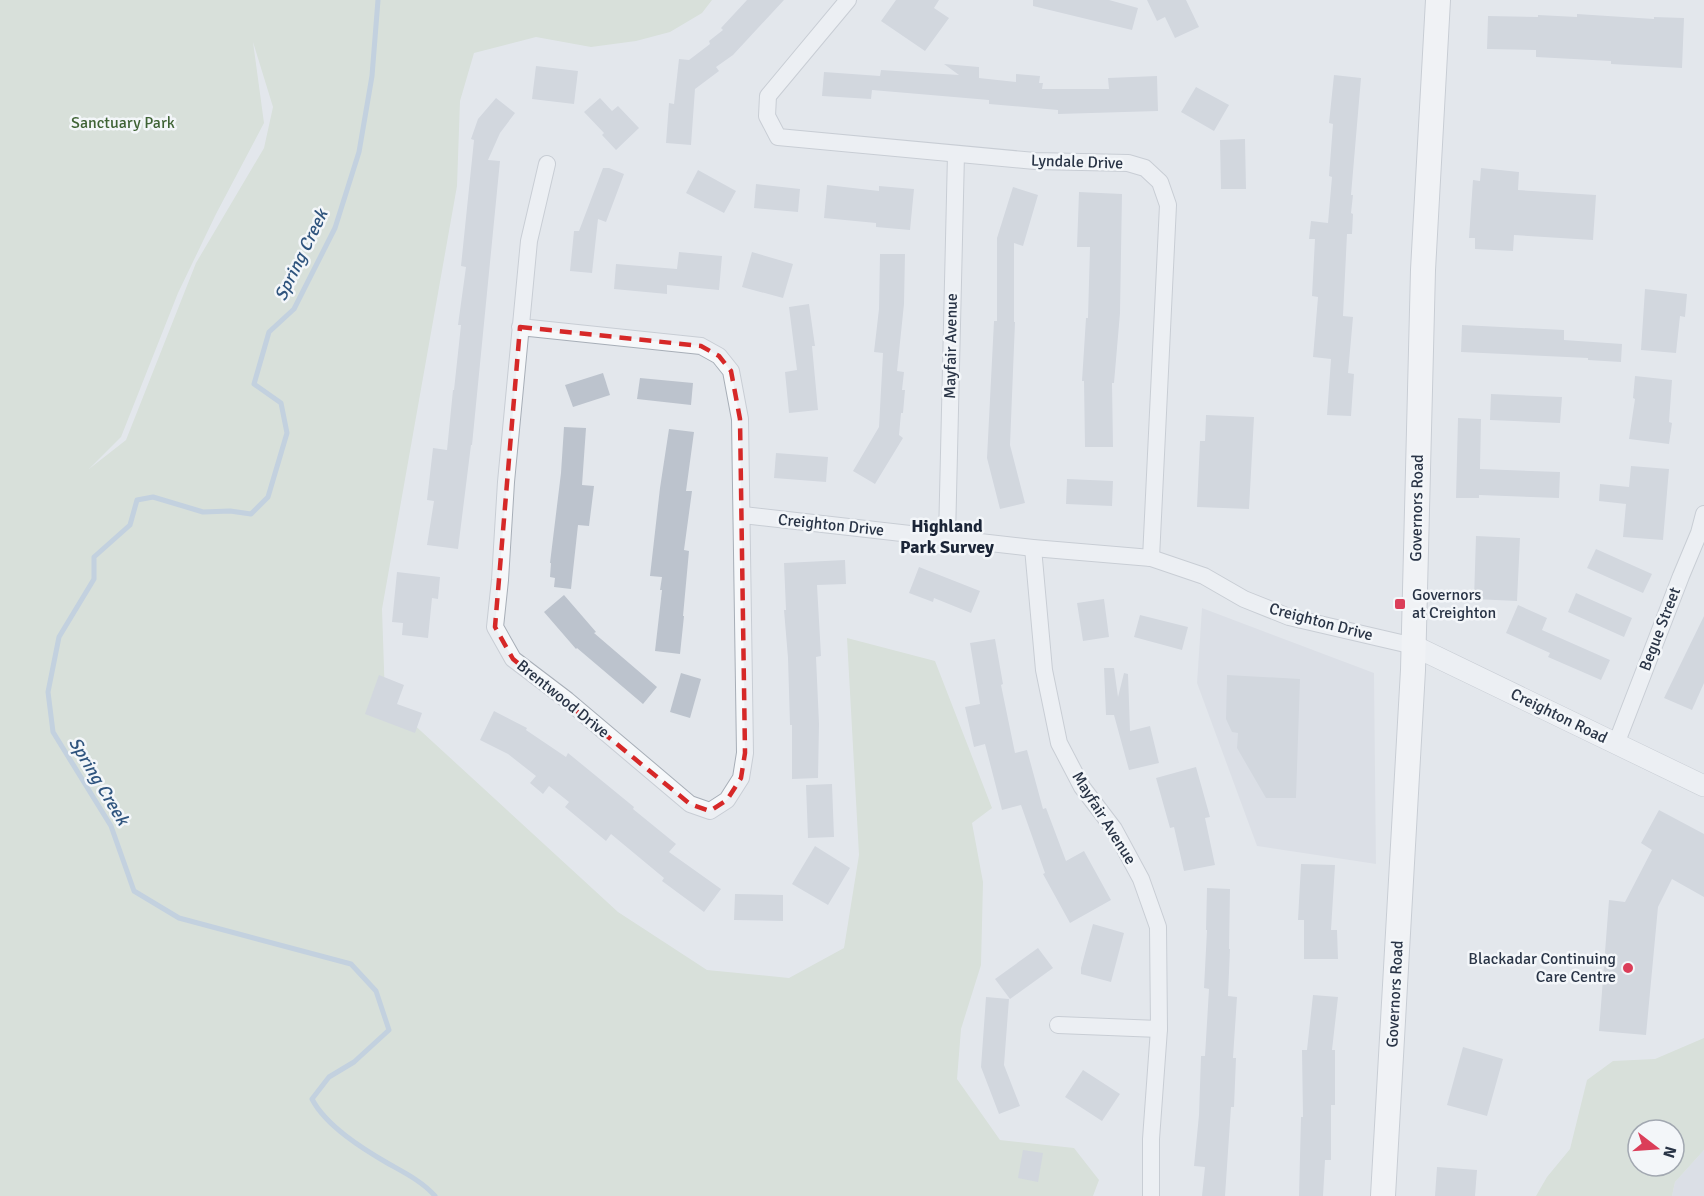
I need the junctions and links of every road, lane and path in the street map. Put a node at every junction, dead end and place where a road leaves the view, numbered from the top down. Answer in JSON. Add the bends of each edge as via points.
{"nodes":[{"id":1,"x":848,"y":0,"type":"edge"},
{"id":2,"x":1438,"y":0,"type":"edge"},
{"id":3,"x":956,"y":154,"type":"junction"},
{"id":4,"x":547,"y":164,"type":"dead end"},
{"id":5,"x":520,"y":327,"type":"junction"},
{"id":6,"x":1704,"y":514,"type":"edge"},
{"id":7,"x":743,"y":515,"type":"junction"},
{"id":8,"x":947,"y":538,"type":"junction"},
{"id":9,"x":1033,"y":548,"type":"junction"},
{"id":10,"x":1151,"y":558,"type":"junction"},
{"id":11,"x":1414,"y":646,"type":"junction"},
{"id":12,"x":1616,"y":744,"type":"junction"},
{"id":13,"x":1704,"y":786,"type":"edge"},
{"id":14,"x":1058,"y":1025,"type":"dead end"},
{"id":15,"x":1159,"y":1029,"type":"junction"},
{"id":16,"x":1151,"y":1196,"type":"edge"},
{"id":17,"x":1383,"y":1196,"type":"edge"}],
"edges":[{"from":1,"to":3,"type":"street","name":"Lyndale Drive","via":[[768,96],[767,116],[778,136]]},
{"from":2,"to":11,"type":"main road","name":"Governors Road","via":[[1423,270]]},
{"from":3,"to":8,"type":"street","name":"Mayfair Avenue"},
{"from":3,"to":10,"type":"street","name":"Lyndale Drive","via":[[1128,163],[1145,168],[1160,182],[1168,205]]},
{"from":4,"to":5,"type":"street","name":"Brentwood Drive","via":[[529,241]]},
{"from":5,"to":7,"type":"street","via":[[701,346],[719,356],[731,371],[740,419]]},
{"from":5,"to":7,"type":"street","name":"Brentwood Drive","via":[[495,627],[513,659],[690,804],[710,811],[727,800],[741,778],[745,753]]},
{"from":6,"to":12,"type":"street","name":"Begue Street"},
{"from":7,"to":8,"type":"street","name":"Creighton Drive"},
{"from":8,"to":9,"type":"street","name":"Creighton Drive"},
{"from":9,"to":10,"type":"street","name":"Creighton Drive"},
{"from":9,"to":15,"type":"street","name":"Mayfair Avenue","via":[[1044,670],[1059,743],[1082,787],[1114,829],[1141,879],[1158,927]]},
{"from":10,"to":11,"type":"street","name":"Creighton Drive","via":[[1204,576],[1244,599],[1289,617]]},
{"from":11,"to":12,"type":"street","name":"Creighton Road"},
{"from":11,"to":17,"type":"main road","name":"Governors Road"},
{"from":12,"to":13,"type":"street","name":"Creighton Road"},
{"from":14,"to":15,"type":"street"},
{"from":15,"to":16,"type":"street","name":"Mayfair Avenue"}]}
